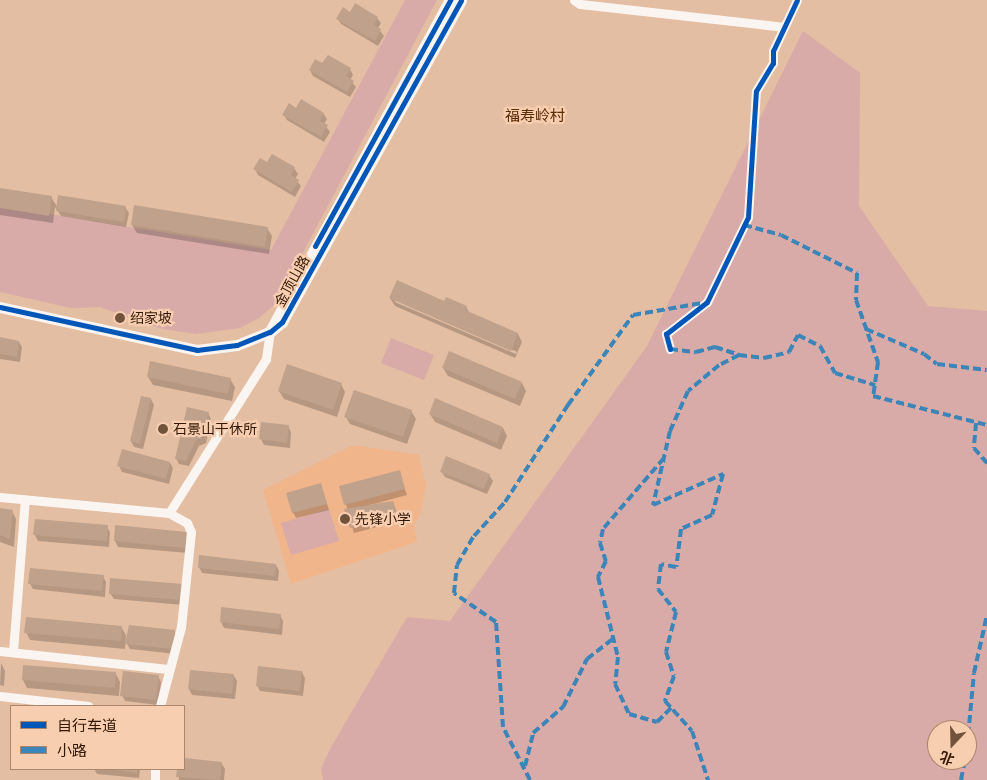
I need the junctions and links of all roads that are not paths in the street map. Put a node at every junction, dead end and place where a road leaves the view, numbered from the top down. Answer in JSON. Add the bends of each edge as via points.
{"nodes":[{"id":1,"x":450,"y":0,"type":"edge"},
{"id":2,"x":461,"y":0,"type":"edge"},
{"id":3,"x":574,"y":0,"type":"edge"},
{"id":4,"x":797,"y":0,"type":"edge"},
{"id":5,"x":784,"y":27,"type":"junction"},
{"id":6,"x":0,"y":306,"type":"edge"},
{"id":7,"x":270,"y":332,"type":"junction"},
{"id":8,"x":670,"y":349,"type":"dead end"},
{"id":9,"x":0,"y":497,"type":"edge"},
{"id":10,"x":25,"y":499,"type":"junction"},
{"id":11,"x":169,"y":513,"type":"junction"},
{"id":12,"x":13,"y":650,"type":"junction"},
{"id":13,"x":0,"y":651,"type":"edge"},
{"id":14,"x":168,"y":669,"type":"dead end"},
{"id":15,"x":0,"y":696,"type":"edge"},
{"id":16,"x":79,"y":705,"type":"edge"},
{"id":17,"x":160,"y":705,"type":"edge"}],
"edges":[{"from":1,"to":7,"type":"street","name":"金顶山路"},
{"from":2,"to":7,"type":"street","name":"金顶山路","via":[[282,322]]},
{"from":3,"to":5,"type":"street","via":[[580,4]]},
{"from":4,"to":5,"type":"street"},
{"from":5,"to":8,"type":"street","via":[[773,51],[773,63],[756,91],[748,217],[706,302],[666,334]]},
{"from":6,"to":7,"type":"street","name":"金顶山路","via":[[197,350],[237,345]]},
{"from":7,"to":11,"type":"street","via":[[266,359]]},
{"from":9,"to":10,"type":"street"},
{"from":10,"to":11,"type":"street"},
{"from":10,"to":12,"type":"street"},
{"from":11,"to":17,"type":"street","via":[[187,523],[191,532],[181,627]]},
{"from":12,"to":13,"type":"street"},
{"from":12,"to":14,"type":"street"},
{"from":15,"to":16,"type":"street"}]}
